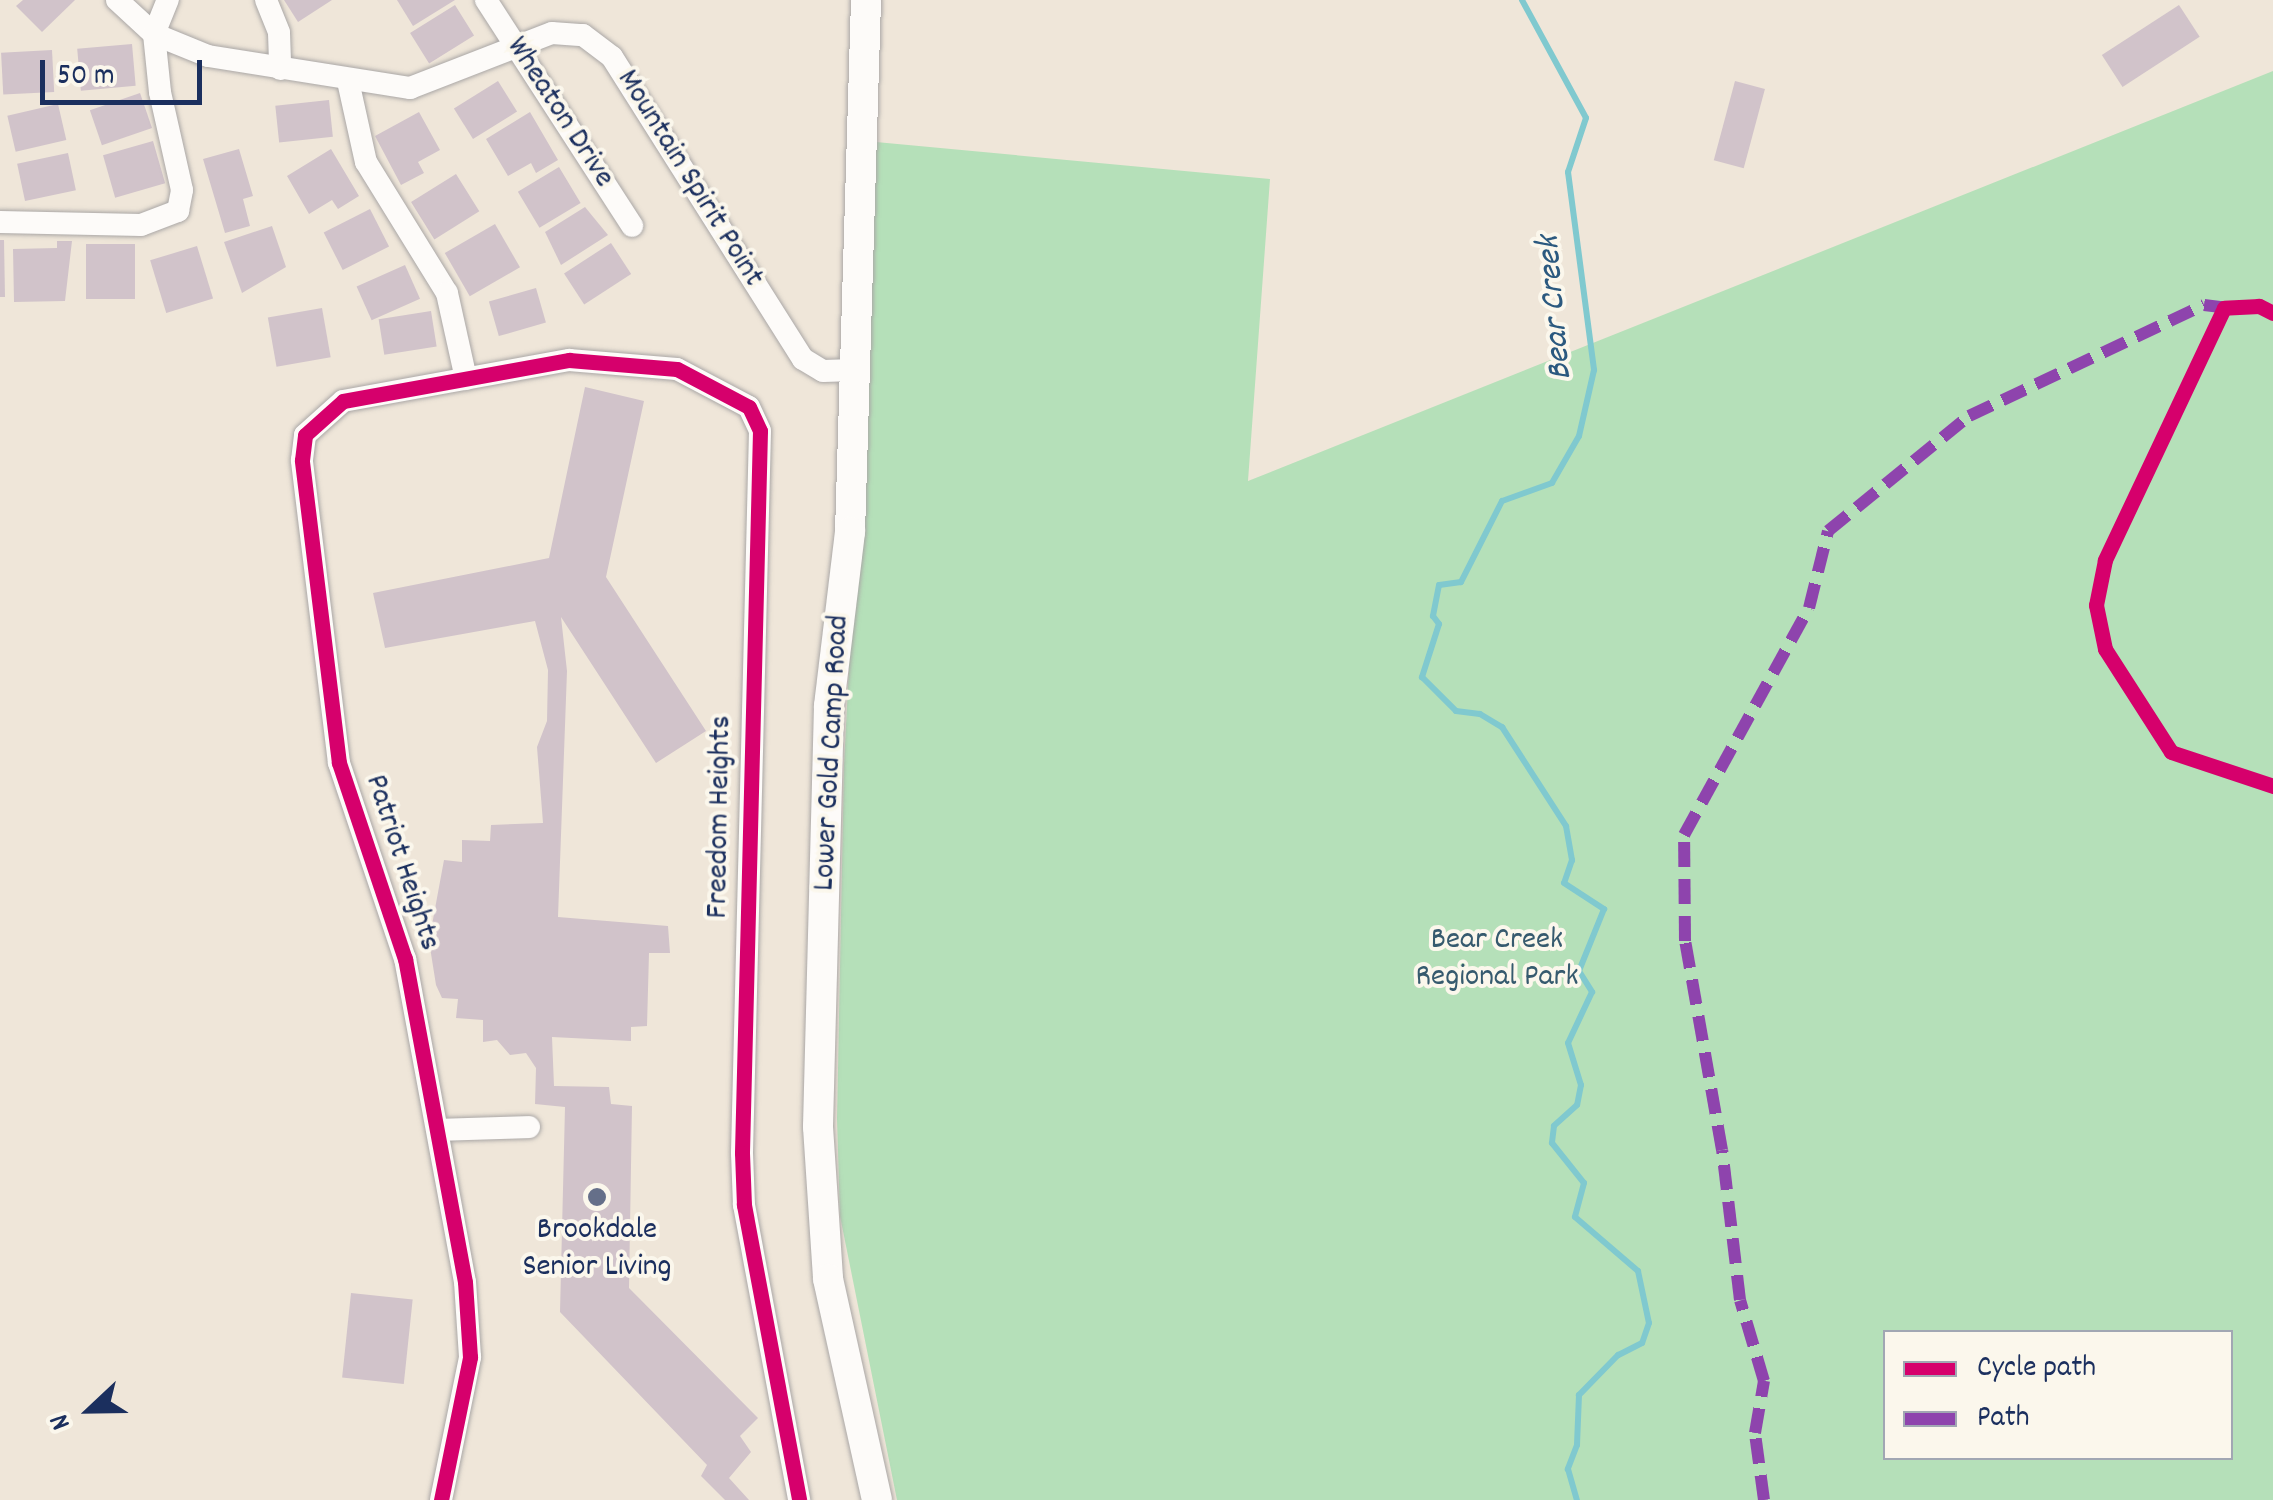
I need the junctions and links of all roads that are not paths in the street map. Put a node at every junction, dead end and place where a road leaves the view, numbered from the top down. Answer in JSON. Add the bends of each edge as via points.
{"nodes":[{"id":1,"x":116,"y":0,"type":"edge"},
{"id":2,"x":168,"y":0,"type":"edge"},
{"id":3,"x":266,"y":0,"type":"edge"},
{"id":4,"x":486,"y":0,"type":"edge"},
{"id":5,"x":866,"y":0,"type":"edge"},
{"id":6,"x":154,"y":34,"type":"junction"},
{"id":7,"x":515,"y":45,"type":"junction"},
{"id":8,"x":280,"y":69,"type":"junction"},
{"id":9,"x":348,"y":81,"type":"junction"},
{"id":10,"x":1,"y":216,"type":"edge"},
{"id":11,"x":632,"y":226,"type":"dead end"},
{"id":12,"x":855,"y":370,"type":"junction"},
{"id":13,"x":476,"y":377,"type":"junction"},
{"id":14,"x":529,"y":1127,"type":"dead end"},
{"id":15,"x":439,"y":1130,"type":"junction"},
{"id":16,"x":441,"y":1500,"type":"edge"},
{"id":17,"x":799,"y":1500,"type":"edge"},
{"id":18,"x":877,"y":1500,"type":"edge"}],
"edges":[{"from":1,"to":6,"type":"street","name":"Mountain Spirit Point"},
{"from":2,"to":6,"type":"street"},
{"from":3,"to":8,"type":"street","via":[[279,33]]},
{"from":4,"to":7,"type":"street","name":"Wheaton Drive"},
{"from":5,"to":12,"type":"street","name":"Lower Gold Camp Road"},
{"from":6,"to":8,"type":"street","name":"Mountain Spirit Point","via":[[208,56]]},
{"from":6,"to":10,"type":"street","via":[[182,190],[178,210],[141,225]]},
{"from":7,"to":9,"type":"street","name":"Mountain Spirit Point","via":[[429,85]]},
{"from":7,"to":11,"type":"street","name":"Wheaton Drive"},
{"from":7,"to":12,"type":"street","name":"Mountain Spirit Point","via":[[561,32],[600,44],[803,359],[823,371]]},
{"from":8,"to":9,"type":"street","name":"Mountain Spirit Point"},
{"from":9,"to":13,"type":"street","via":[[366,162],[447,293]]},
{"from":12,"to":18,"type":"street","name":"Lower Gold Camp Road","via":[[850,532],[830,706],[818,1127],[828,1279]]},
{"from":13,"to":15,"type":"street","name":"Patriot Heights","via":[[342,401],[305,435],[302,460],[339,763],[406,959]]},
{"from":13,"to":17,"type":"street","name":"Freedom Heights","via":[[569,360],[677,370],[749,407],[760,431],[742,1153],[744,1206]]},
{"from":14,"to":15,"type":"street"},
{"from":15,"to":16,"type":"street","name":"Patriot Heights","via":[[470,1324],[465,1391]]}]}
